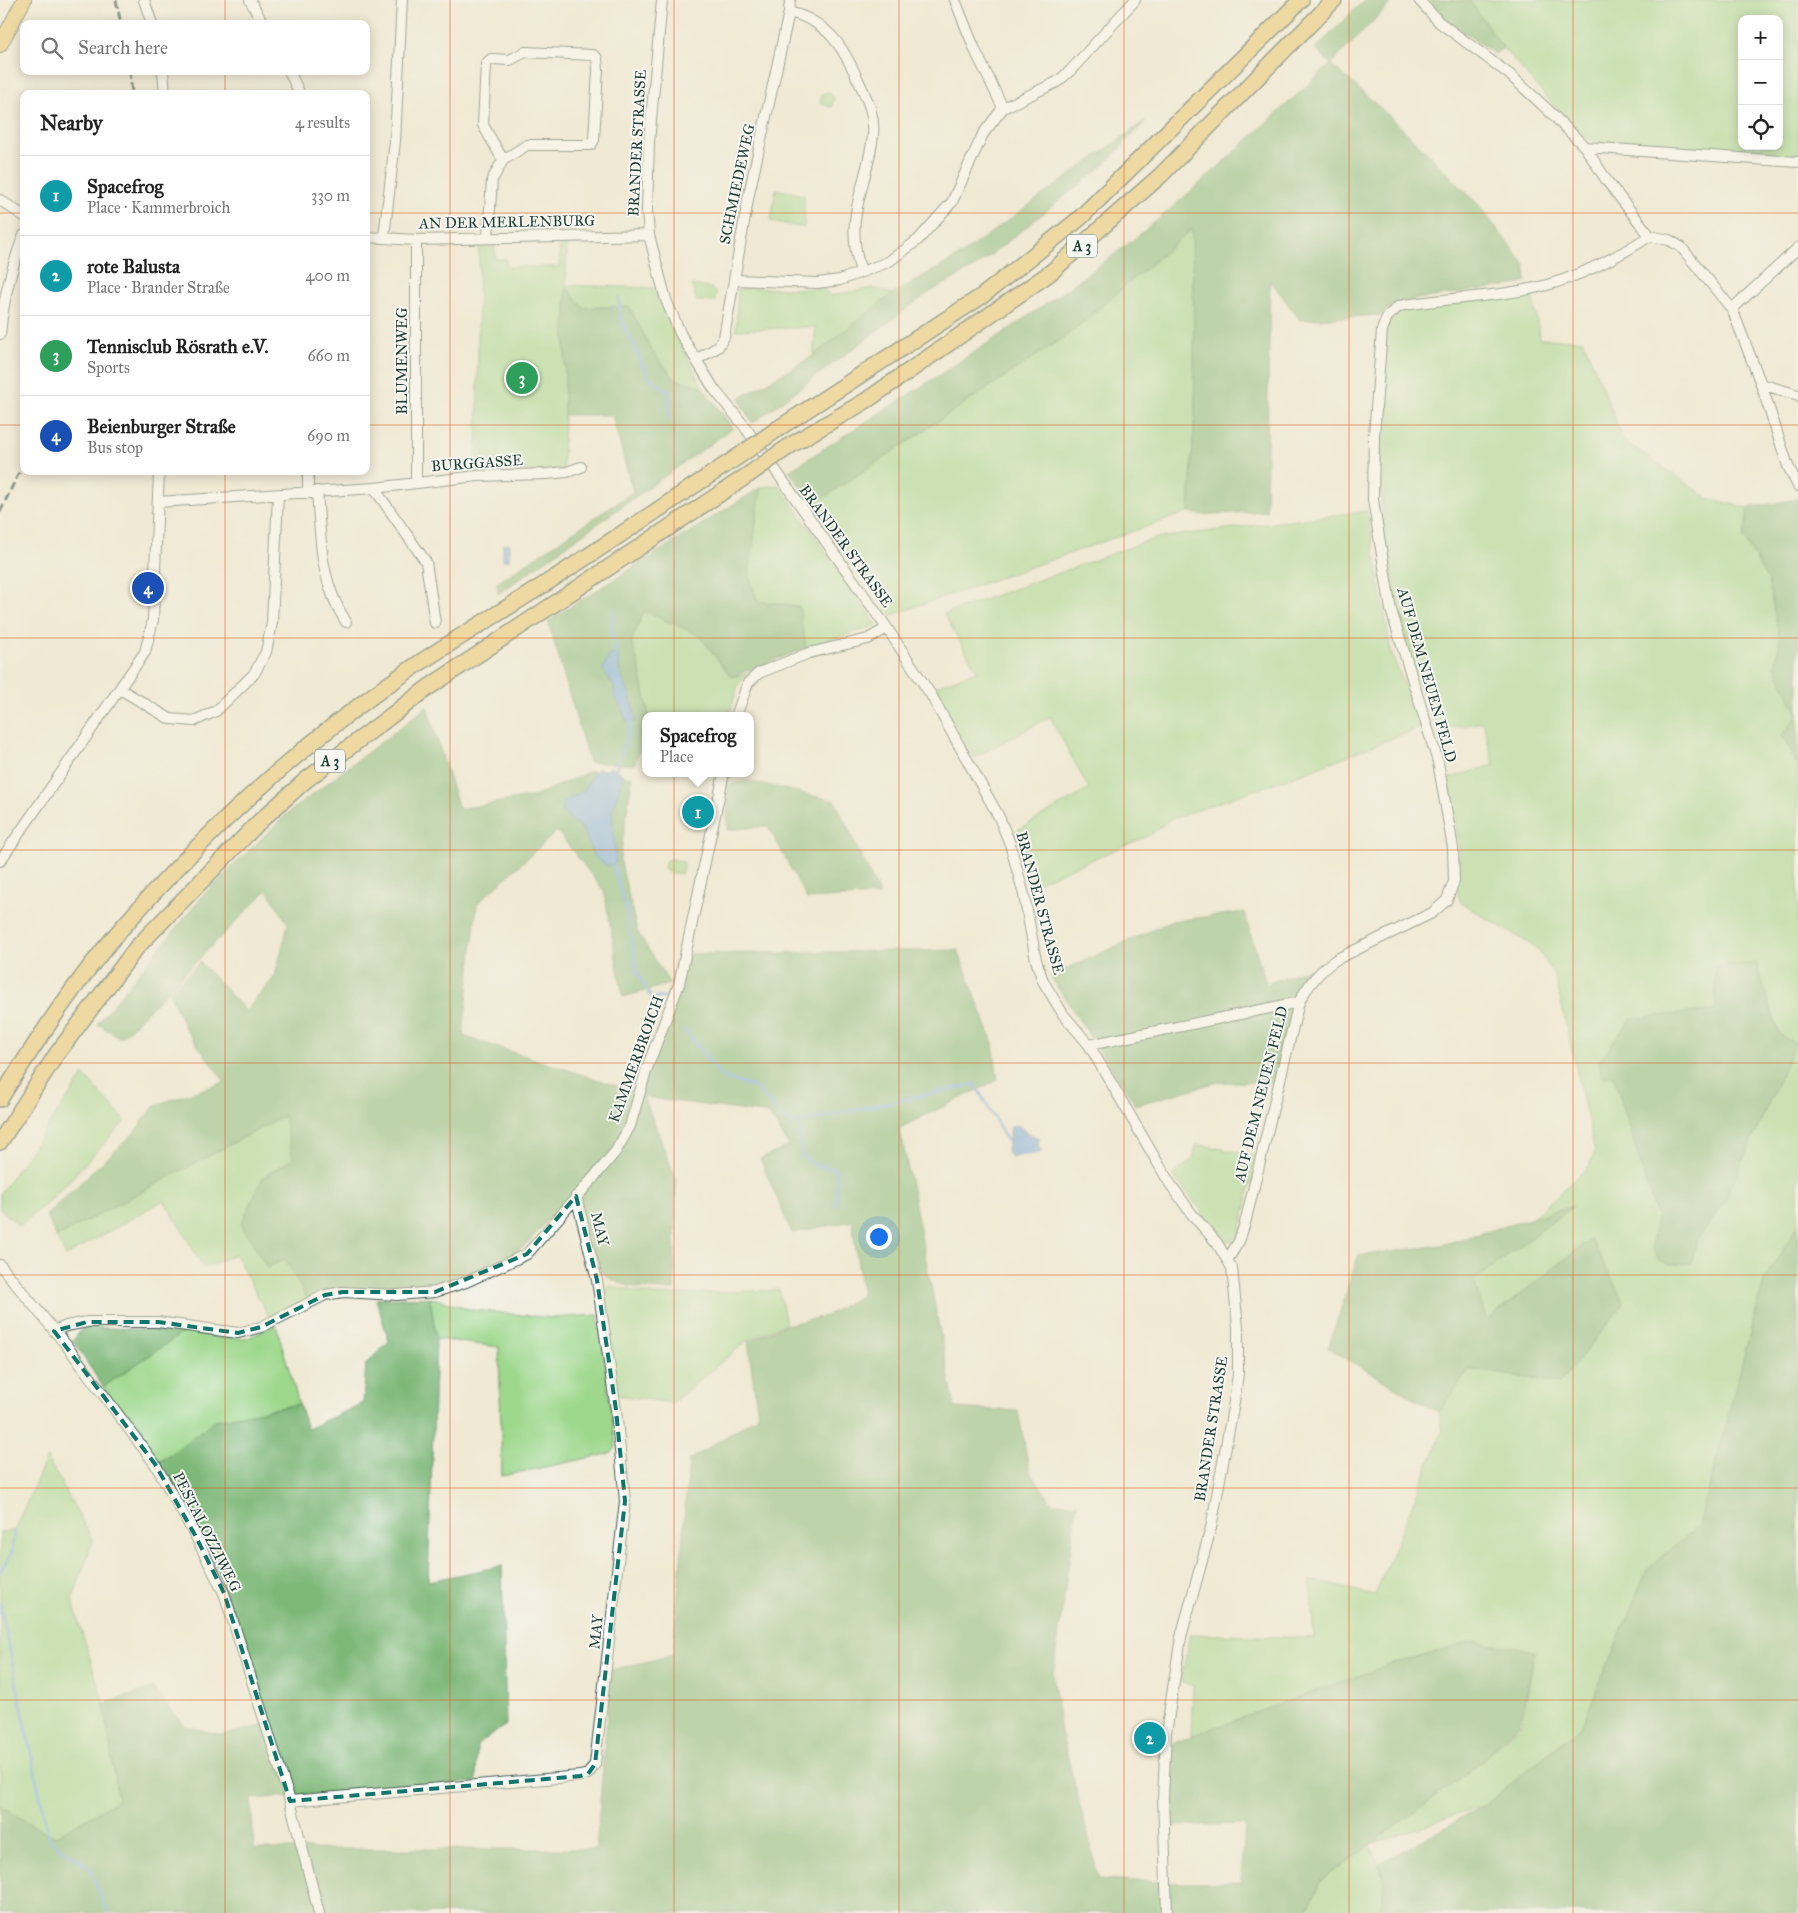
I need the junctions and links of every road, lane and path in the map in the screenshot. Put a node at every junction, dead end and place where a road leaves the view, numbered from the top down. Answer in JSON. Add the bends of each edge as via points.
{"nodes":[{"id":1,"x":24,"y":0,"type":"edge"},
{"id":2,"x":144,"y":0,"type":"edge"},
{"id":3,"x":250,"y":0,"type":"edge"},
{"id":4,"x":402,"y":0,"type":"edge"},
{"id":5,"x":662,"y":0,"type":"edge"},
{"id":6,"x":790,"y":0,"type":"edge"},
{"id":7,"x":955,"y":0,"type":"edge"},
{"id":8,"x":1135,"y":0,"type":"edge"},
{"id":9,"x":1301,"y":0,"type":"edge"},
{"id":10,"x":1334,"y":0,"type":"edge"},
{"id":11,"x":1419,"y":0,"type":"edge"},
{"id":12,"x":789,"y":12,"type":"junction"},
{"id":13,"x":151,"y":20,"type":"edge"},
{"id":14,"x":261,"y":20,"type":"edge"},
{"id":15,"x":0,"y":45,"type":"edge"},
{"id":16,"x":163,"y":75,"type":"edge"},
{"id":17,"x":291,"y":75,"type":"edge"},
{"id":18,"x":165,"y":90,"type":"edge"},
{"id":19,"x":298,"y":90,"type":"edge"},
{"id":20,"x":1003,"y":108,"type":"junction"},
{"id":21,"x":1585,"y":148,"type":"junction"},
{"id":22,"x":503,"y":160,"type":"junction"},
{"id":23,"x":1798,"y":162,"type":"edge"},
{"id":24,"x":0,"y":200,"type":"edge"},
{"id":25,"x":20,"y":213,"type":"edge"},
{"id":26,"x":649,"y":235,"type":"junction"},
{"id":27,"x":1650,"y":236,"type":"junction"},
{"id":28,"x":370,"y":237,"type":"edge"},
{"id":29,"x":384,"y":237,"type":"junction"},
{"id":30,"x":488,"y":237,"type":"junction"},
{"id":31,"x":416,"y":240,"type":"junction"},
{"id":32,"x":20,"y":245,"type":"edge"},
{"id":33,"x":1798,"y":248,"type":"edge"},
{"id":34,"x":862,"y":272,"type":"junction"},
{"id":35,"x":734,"y":280,"type":"junction"},
{"id":36,"x":1732,"y":309,"type":"junction"},
{"id":37,"x":1,"y":312,"type":"edge"},
{"id":38,"x":0,"y":334,"type":"edge"},
{"id":39,"x":696,"y":360,"type":"junction"},
{"id":40,"x":1761,"y":384,"type":"junction"},
{"id":41,"x":1798,"y":395,"type":"edge"},
{"id":42,"x":581,"y":467,"type":"dead end"},
{"id":43,"x":160,"y":475,"type":"edge"},
{"id":44,"x":309,"y":475,"type":"edge"},
{"id":45,"x":416,"y":482,"type":"junction"},
{"id":46,"x":1798,"y":486,"type":"edge"},
{"id":47,"x":374,"y":488,"type":"junction"},
{"id":48,"x":313,"y":492,"type":"junction"},
{"id":49,"x":278,"y":495,"type":"junction"},
{"id":50,"x":158,"y":502,"type":"junction"},
{"id":51,"x":346,"y":622,"type":"dead end"},
{"id":52,"x":435,"y":623,"type":"dead end"},
{"id":53,"x":887,"y":628,"type":"junction"},
{"id":54,"x":120,"y":689,"type":"junction"},
{"id":55,"x":737,"y":712,"type":"edge"},
{"id":56,"x":723,"y":777,"type":"edge"},
{"id":57,"x":0,"y":861,"type":"edge"},
{"id":58,"x":1299,"y":1002,"type":"junction"},
{"id":59,"x":1089,"y":1045,"type":"junction"},
{"id":60,"x":0,"y":1099,"type":"edge"},
{"id":61,"x":0,"y":1142,"type":"edge"},
{"id":62,"x":576,"y":1196,"type":"junction"},
{"id":63,"x":1228,"y":1259,"type":"junction"},
{"id":64,"x":0,"y":1265,"type":"edge"},
{"id":65,"x":54,"y":1331,"type":"junction"},
{"id":66,"x":290,"y":1801,"type":"junction"},
{"id":67,"x":319,"y":1913,"type":"edge"},
{"id":68,"x":1167,"y":1913,"type":"edge"}],
"edges":[{"from":1,"to":15,"type":"main road"},
{"from":2,"to":13,"type":"street"},
{"from":3,"to":14,"type":"street"},
{"from":4,"to":29,"type":"street","via":[[395,141]]},
{"from":5,"to":26,"type":"street","name":"BRANDER STRASSE","via":[[646,195]]},
{"from":6,"to":12,"type":"street","name":"SCHMIEDEWEG"},
{"from":7,"to":20,"type":"street"},
{"from":8,"to":20,"type":"street","via":[[1057,82]]},
{"from":9,"to":60,"type":"highway","number":"A 3","bridge":true,"via":[[1080,218],[982,296],[411,669],[335,726],[242,804],[178,867],[120,931],[34,1045]]},
{"from":10,"to":61,"type":"highway","number":"A 3","bridge":true,"via":[[1160,175],[1050,272],[867,400],[791,445],[429,687],[293,791],[137,947],[56,1055]]},
{"from":11,"to":21,"type":"street","via":[[1439,22],[1509,74]]},
{"from":12,"to":34,"type":"street","via":[[817,23],[842,47],[871,107],[873,134],[854,216],[856,255]]},
{"from":12,"to":35,"type":"street","name":"SCHMIEDEWEG","via":[[749,194]]},
{"from":16,"to":18,"type":"street"},
{"from":17,"to":19,"type":"street"},
{"from":20,"to":34,"type":"street","via":[[983,134],[962,182],[938,219],[918,240],[888,262]]},
{"from":21,"to":23,"type":"street"},
{"from":21,"to":27,"type":"street"},
{"from":22,"to":22,"type":"street","via":[[483,125],[486,64],[491,59],[510,60],[525,52],[593,55],[597,58],[594,140],[591,145],[527,145]]},
{"from":22,"to":30,"type":"street","via":[[492,180]]},
{"from":24,"to":25,"type":"street"},
{"from":26,"to":30,"type":"street","name":"AN DER MERLENBURG"},
{"from":26,"to":39,"type":"street","name":"BRANDER STRASSE","via":[[666,300]]},
{"from":27,"to":36,"type":"street","via":[[1669,240],[1681,247]]},
{"from":27,"to":58,"type":"street","name":"AUF DEM NEUEN FELD","via":[[1630,249],[1547,285],[1399,306],[1387,317],[1380,352],[1373,500],[1391,610],[1438,762],[1453,848],[1454,881],[1442,907],[1328,965],[1308,986]]},
{"from":28,"to":29,"type":"street","name":"AN DER MERLENBURG"},
{"from":29,"to":31,"type":"street","name":"AN DER MERLENBURG"},
{"from":30,"to":31,"type":"street","name":"AN DER MERLENBURG"},
{"from":31,"to":45,"type":"street","name":"BLUMENWEG"},
{"from":32,"to":37,"type":"street"},
{"from":33,"to":36,"type":"street"},
{"from":34,"to":35,"type":"street","via":[[817,284]]},
{"from":35,"to":39,"type":"street","name":"SCHMIEDEWEG","via":[[722,343]]},
{"from":36,"to":40,"type":"street"},
{"from":37,"to":38,"type":"street"},
{"from":39,"to":53,"type":"street","name":"BRANDER STRASSE"},
{"from":40,"to":41,"type":"street"},
{"from":40,"to":46,"type":"street","via":[[1788,466]]},
{"from":42,"to":45,"type":"street","name":"BURGGASSE","via":[[567,472]]},
{"from":43,"to":50,"type":"street"},
{"from":44,"to":48,"type":"street"},
{"from":45,"to":47,"type":"street","name":"BURGGASSE"},
{"from":47,"to":48,"type":"street","name":"BURGGASSE"},
{"from":47,"to":52,"type":"street","via":[[426,562]]},
{"from":48,"to":49,"type":"street","name":"BURGGASSE"},
{"from":48,"to":51,"type":"street","via":[[328,588]]},
{"from":49,"to":50,"type":"street","name":"BURGGASSE"},
{"from":49,"to":54,"type":"street","via":[[272,624],[266,652],[254,674],[216,711],[194,721],[170,719]]},
{"from":50,"to":54,"type":"street","via":[[152,630],[145,652]]},
{"from":53,"to":55,"type":"street","via":[[868,638],[809,653],[759,673],[748,683]]},
{"from":53,"to":59,"type":"street","name":"BRANDER STRASSE","via":[[936,704],[999,817],[1019,873],[1034,952],[1044,981],[1063,1014]]},
{"from":54,"to":57,"type":"street"},
{"from":56,"to":62,"type":"street","name":"KAMMERBROICH","via":[[679,984],[647,1068],[634,1115],[616,1151]]},
{"from":58,"to":59,"type":"street"},
{"from":58,"to":63,"type":"street","name":"AUF DEM NEUEN FELD","via":[[1245,1224]]},
{"from":59,"to":63,"type":"street","name":"BRANDER STRASSE","via":[[1169,1182]]},
{"from":62,"to":65,"type":"street","name":"KAMMERBROICH","via":[[527,1254],[466,1282],[435,1292],[343,1292],[325,1295],[260,1327],[238,1333],[158,1322],[87,1322]]},
{"from":62,"to":66,"type":"street","name":"MAY","via":[[597,1280],[616,1410],[624,1501],[595,1764],[588,1774],[580,1776]]},
{"from":63,"to":68,"type":"street","name":"BRANDER STRASSE","via":[[1237,1303],[1238,1374],[1211,1528],[1181,1637],[1166,1733],[1162,1798]]},
{"from":64,"to":65,"type":"street","name":"PESTALOZZIWEG"},
{"from":65,"to":66,"type":"street","name":"PESTALOZZIWEG","via":[[155,1464],[195,1535],[224,1593]]},
{"from":66,"to":67,"type":"street","name":"PESTALOZZIWEG"}]}
